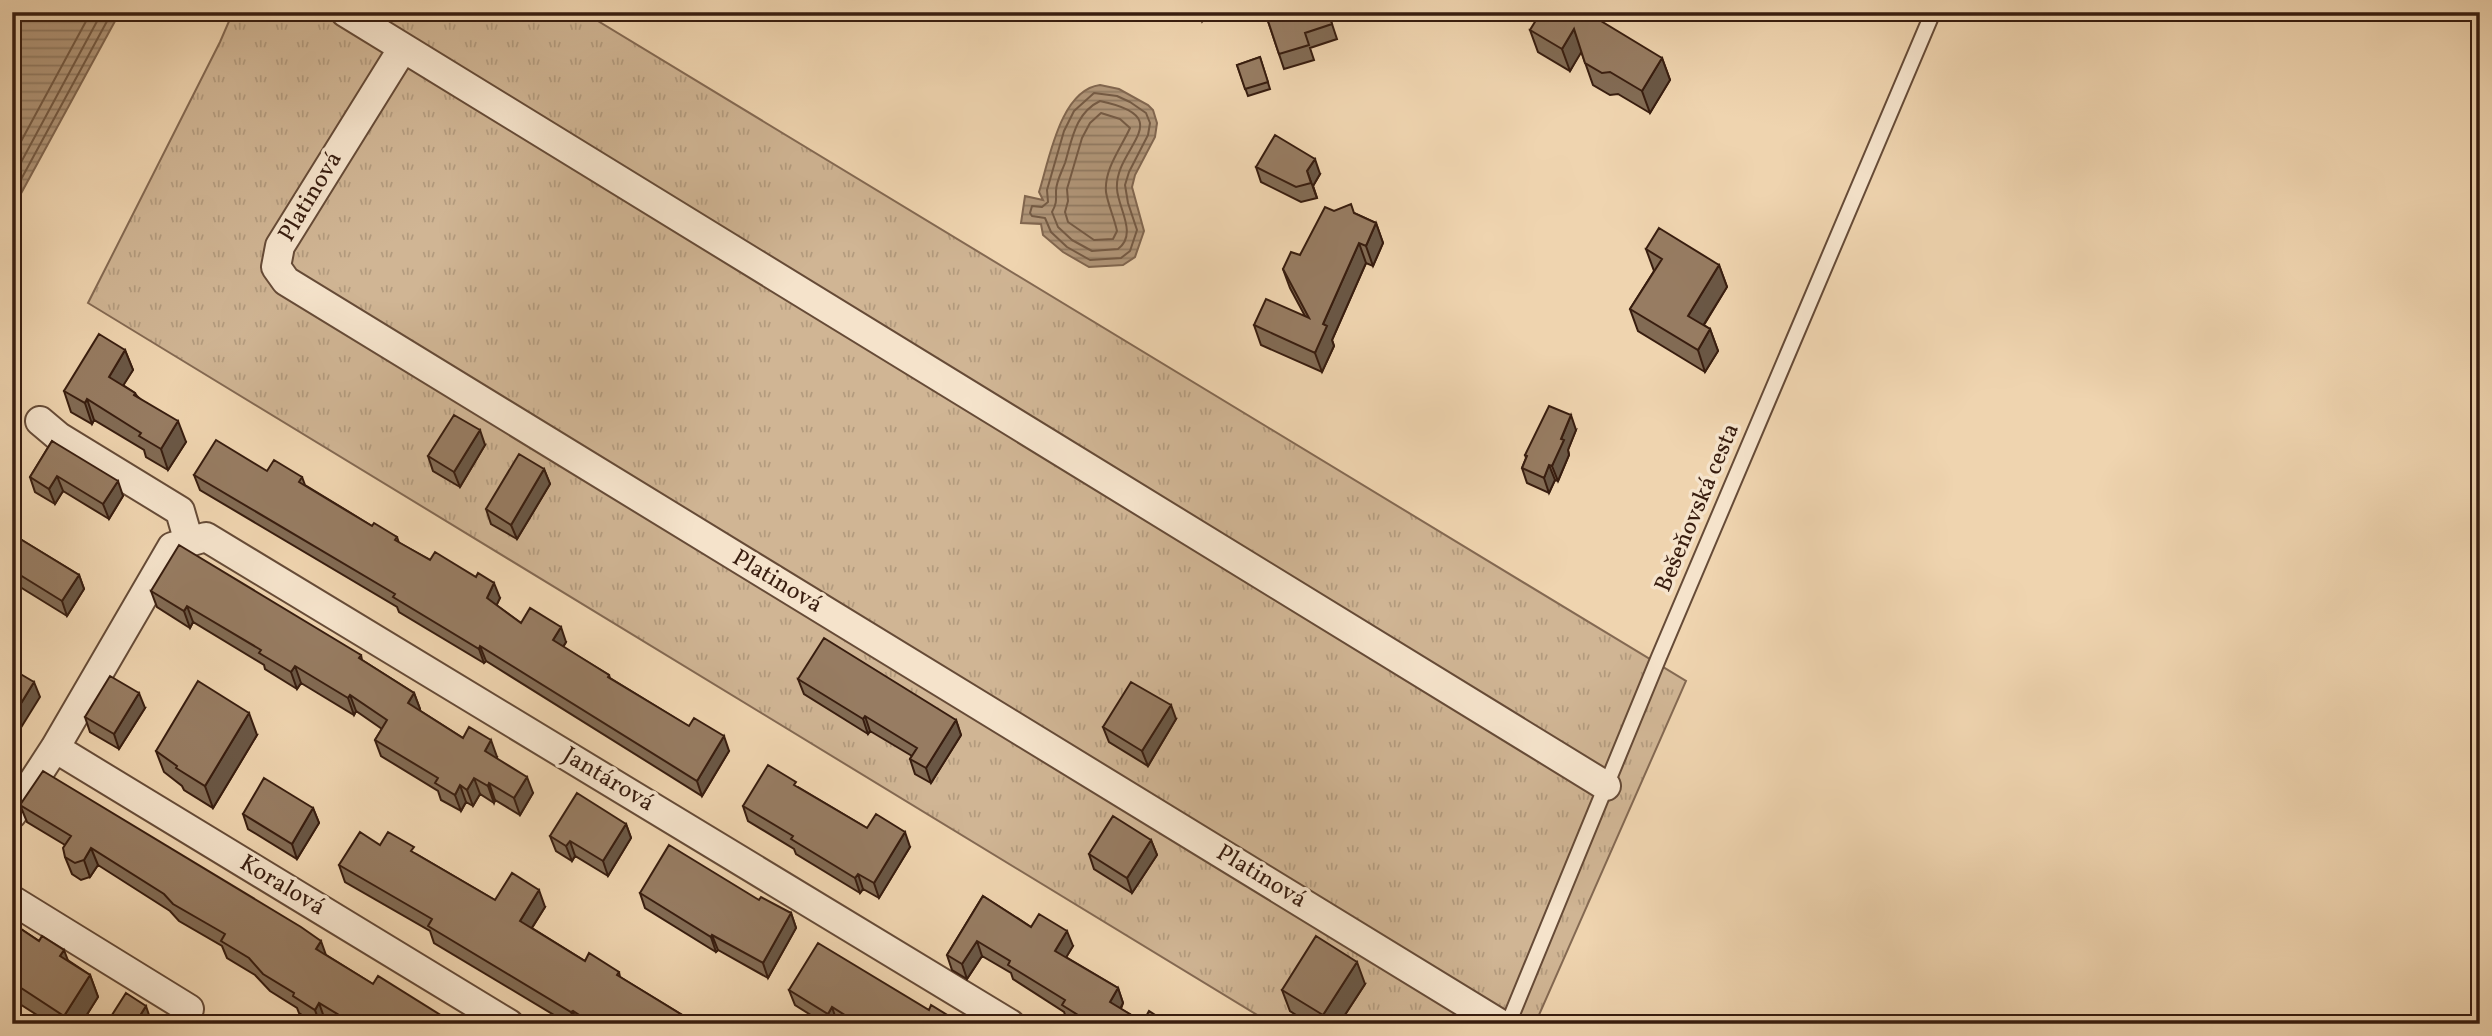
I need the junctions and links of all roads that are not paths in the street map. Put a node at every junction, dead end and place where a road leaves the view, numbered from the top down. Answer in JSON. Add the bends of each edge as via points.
{"nodes":[{"id":1,"x":345,"y":12,"type":"edge"},
{"id":2,"x":1933,"y":12,"type":"edge"},
{"id":3,"x":403,"y":48,"type":"junction"},
{"id":4,"x":40,"y":421,"type":"dead end"},
{"id":5,"x":197,"y":539,"type":"junction"},
{"id":6,"x":55,"y":748,"type":"junction"},
{"id":7,"x":1606,"y":786,"type":"junction"},
{"id":8,"x":12,"y":814,"type":"edge"},
{"id":9,"x":12,"y":900,"type":"edge"},
{"id":10,"x":189,"y":1009,"type":"dead end"},
{"id":11,"x":509,"y":1024,"type":"edge"},
{"id":12,"x":1010,"y":1024,"type":"edge"},
{"id":13,"x":1500,"y":1024,"type":"edge"},
{"id":14,"x":1508,"y":1024,"type":"edge"}],
"edges":[{"from":1,"to":3,"type":"street"},
{"from":2,"to":7,"type":"lane","name":"Bešeňovská cesta"},
{"from":3,"to":7,"type":"street"},
{"from":3,"to":13,"type":"street","name":"Platinová","via":[[280,246],[276,267],[286,281]]},
{"from":4,"to":5,"type":"street","via":[[180,511]]},
{"from":5,"to":6,"type":"street","via":[[172,547]]},
{"from":5,"to":12,"type":"street","name":"Jantárová"},
{"from":6,"to":8,"type":"street"},
{"from":6,"to":11,"type":"street","name":"Koralová"},
{"from":7,"to":14,"type":"lane","name":"Bešeňovská cesta"},
{"from":9,"to":10,"type":"street"}]}
